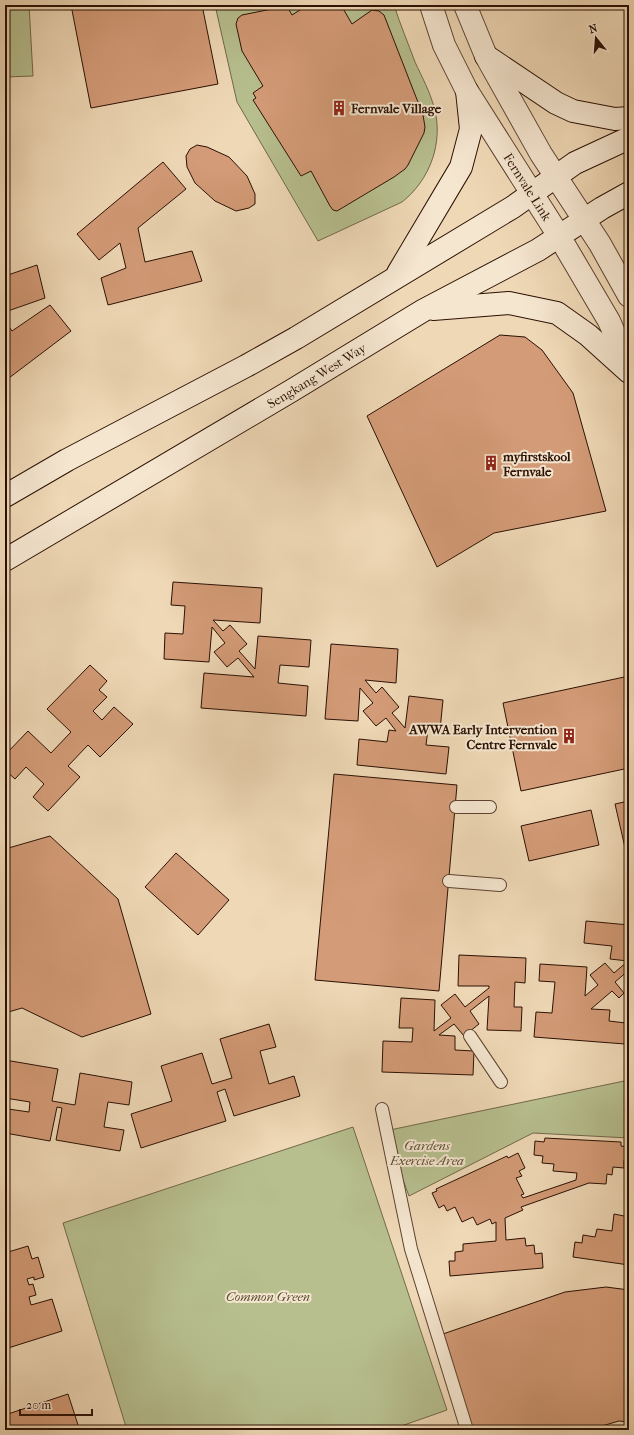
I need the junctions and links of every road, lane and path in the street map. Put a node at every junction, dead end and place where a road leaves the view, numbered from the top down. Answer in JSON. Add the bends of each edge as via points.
{"nodes":[{"id":1,"x":431,"y":5,"type":"edge"},
{"id":2,"x":465,"y":5,"type":"edge"},
{"id":3,"x":486,"y":56,"type":"junction"},
{"id":4,"x":467,"y":91,"type":"junction"},
{"id":5,"x":629,"y":118,"type":"edge"},
{"id":6,"x":629,"y":138,"type":"edge"},
{"id":7,"x":556,"y":176,"type":"junction"},
{"id":8,"x":533,"y":193,"type":"junction"},
{"id":9,"x":629,"y":193,"type":"edge"},
{"id":10,"x":584,"y":220,"type":"junction"},
{"id":11,"x":559,"y":236,"type":"junction"},
{"id":12,"x":396,"y":276,"type":"junction"},
{"id":13,"x":629,"y":296,"type":"edge"},
{"id":14,"x":424,"y":310,"type":"junction"},
{"id":15,"x":629,"y":366,"type":"edge"},
{"id":16,"x":629,"y":372,"type":"edge"},
{"id":17,"x":5,"y":496,"type":"edge"},
{"id":18,"x":5,"y":560,"type":"edge"},
{"id":19,"x":490,"y":807,"type":"dead end"},
{"id":20,"x":456,"y":808,"type":"dead end"},
{"id":21,"x":449,"y":881,"type":"dead end"},
{"id":22,"x":500,"y":885,"type":"dead end"},
{"id":23,"x":470,"y":1036,"type":"dead end"},
{"id":24,"x":501,"y":1082,"type":"dead end"},
{"id":25,"x":382,"y":1109,"type":"dead end"},
{"id":26,"x":467,"y":1430,"type":"edge"}],
"edges":[{"from":1,"to":4,"type":"main road","name":"Fernvale Link","via":[[444,45]]},
{"from":2,"to":3,"type":"main road"},
{"from":3,"to":5,"type":"main road","via":[[556,103],[573,111],[615,119]]},
{"from":3,"to":7,"type":"main road"},
{"from":4,"to":8,"type":"main road","name":"Fernvale Link"},
{"from":4,"to":12,"type":"main road","via":[[471,129],[461,167]]},
{"from":6,"to":7,"type":"main road","via":[[575,163]]},
{"from":7,"to":8,"type":"main road"},
{"from":7,"to":10,"type":"main road"},
{"from":8,"to":11,"type":"main road","name":"Fernvale Link"},
{"from":8,"to":12,"type":"main road"},
{"from":9,"to":10,"type":"main road","name":"Sengkang West Way"},
{"from":10,"to":11,"type":"main road","name":"Sengkang West Way"},
{"from":10,"to":13,"type":"main road"},
{"from":11,"to":14,"type":"main road","name":"Sengkang West Way","via":[[538,250]]},
{"from":11,"to":15,"type":"main road","name":"Fernvale Link","via":[[609,321]]},
{"from":12,"to":17,"type":"main road","via":[[296,338],[67,460]]},
{"from":14,"to":16,"type":"main road","via":[[509,303],[557,313],[588,335]]},
{"from":14,"to":18,"type":"main road","name":"Sengkang West Way","via":[[291,392]]},
{"from":19,"to":20,"type":"lane"},
{"from":21,"to":22,"type":"lane"},
{"from":23,"to":24,"type":"lane"},
{"from":25,"to":26,"type":"lane","via":[[411,1249]]}]}
